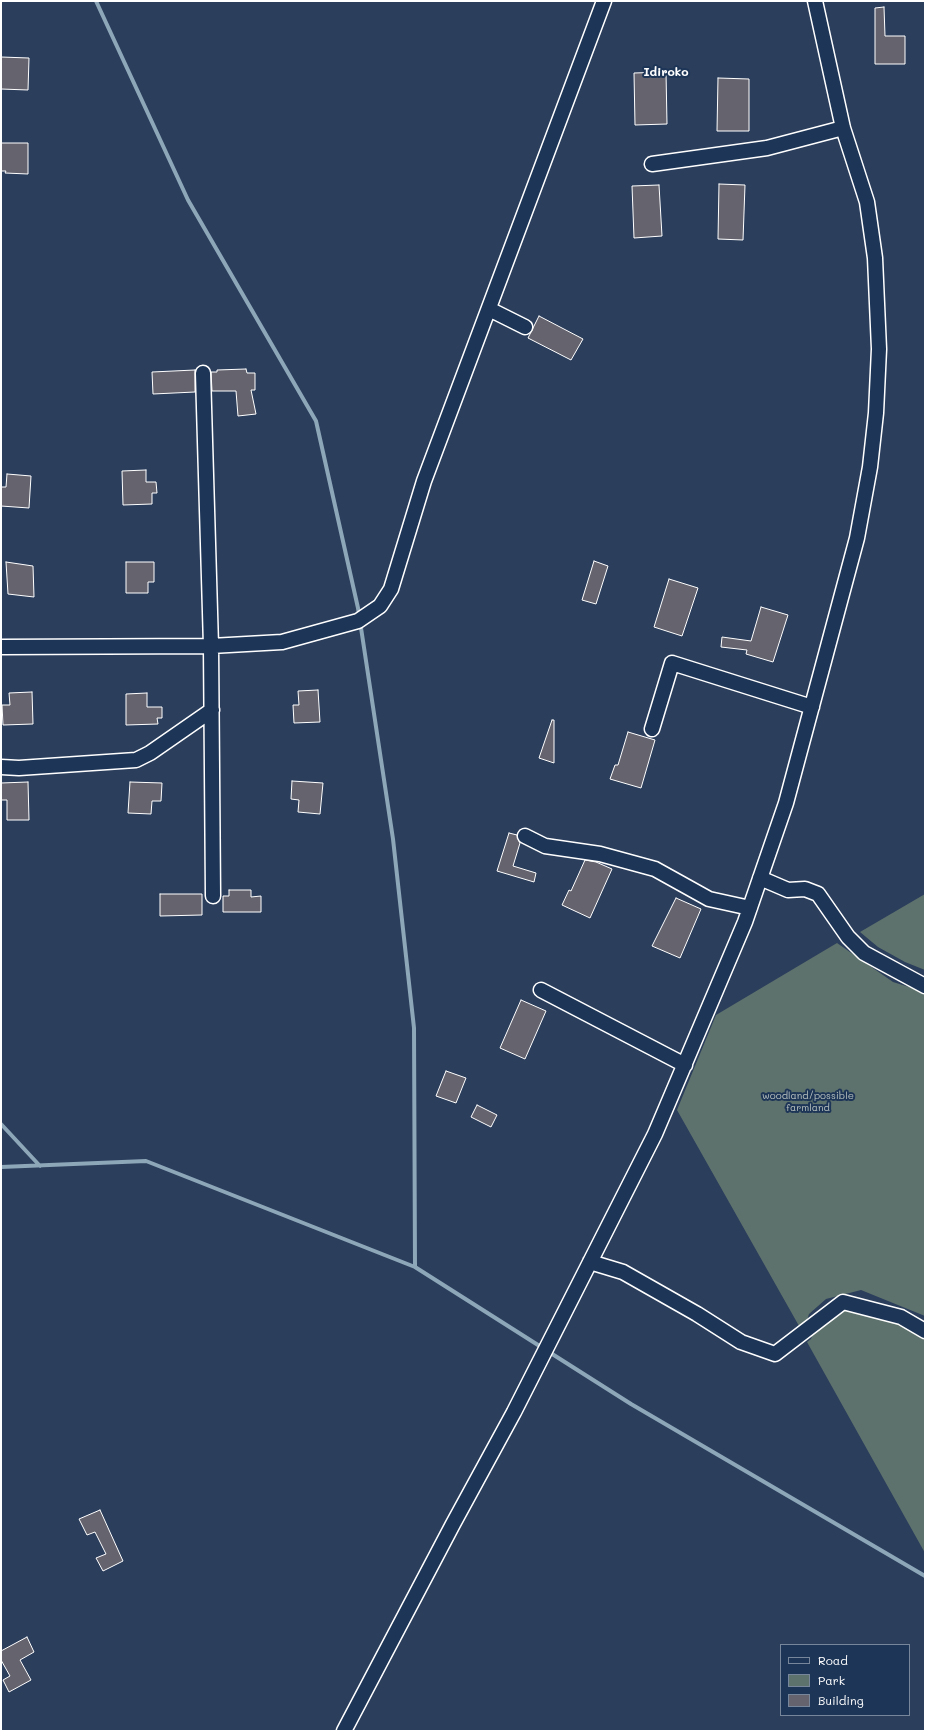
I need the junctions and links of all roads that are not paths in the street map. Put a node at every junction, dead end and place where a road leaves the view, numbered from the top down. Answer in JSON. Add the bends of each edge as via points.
{"nodes":[{"id":1,"x":604,"y":1,"type":"edge"},
{"id":2,"x":815,"y":1,"type":"edge"},
{"id":3,"x":843,"y":128,"type":"junction"},
{"id":4,"x":652,"y":164,"type":"dead end"},
{"id":5,"x":489,"y":309,"type":"junction"},
{"id":6,"x":525,"y":327,"type":"dead end"},
{"id":7,"x":203,"y":373,"type":"dead end"},
{"id":8,"x":211,"y":646,"type":"junction"},
{"id":9,"x":1,"y":648,"type":"edge"},
{"id":10,"x":812,"y":707,"type":"junction"},
{"id":11,"x":212,"y":710,"type":"junction"},
{"id":12,"x":652,"y":729,"type":"dead end"},
{"id":13,"x":1,"y":767,"type":"edge"},
{"id":14,"x":525,"y":836,"type":"dead end"},
{"id":15,"x":760,"y":878,"type":"junction"},
{"id":16,"x":213,"y":896,"type":"dead end"},
{"id":17,"x":750,"y":908,"type":"junction"},
{"id":18,"x":925,"y":986,"type":"edge"},
{"id":19,"x":541,"y":990,"type":"dead end"},
{"id":20,"x":685,"y":1065,"type":"junction"},
{"id":21,"x":590,"y":1262,"type":"junction"},
{"id":22,"x":925,"y":1331,"type":"edge"},
{"id":23,"x":344,"y":1731,"type":"edge"}],
"edges":[{"from":1,"to":5,"type":"street"},
{"from":2,"to":3,"type":"street"},
{"from":3,"to":4,"type":"street","via":[[767,148]]},
{"from":3,"to":10,"type":"street","via":[[867,202],[875,258],[878,349],[876,412],[870,467],[857,538]]},
{"from":5,"to":6,"type":"street"},
{"from":5,"to":8,"type":"street","via":[[424,480],[391,589],[380,606],[358,620],[282,642]]},
{"from":7,"to":8,"type":"street"},
{"from":8,"to":9,"type":"street"},
{"from":8,"to":11,"type":"street"},
{"from":10,"to":12,"type":"street","via":[[672,663]]},
{"from":10,"to":15,"type":"street","via":[[786,803]]},
{"from":11,"to":13,"type":"street","via":[[136,760]]},
{"from":11,"to":16,"type":"street"},
{"from":14,"to":17,"type":"street","via":[[545,846],[600,854],[656,869],[709,899]]},
{"from":15,"to":17,"type":"street"},
{"from":15,"to":18,"type":"street","via":[[788,890],[805,889],[818,894],[848,937],[864,953]]},
{"from":17,"to":20,"type":"street"},
{"from":19,"to":20,"type":"street"},
{"from":20,"to":21,"type":"street","via":[[655,1134]]},
{"from":21,"to":22,"type":"street","via":[[623,1272],[741,1342],[775,1354],[843,1302],[900,1317]]},
{"from":21,"to":23,"type":"street","via":[[514,1412]]}]}
